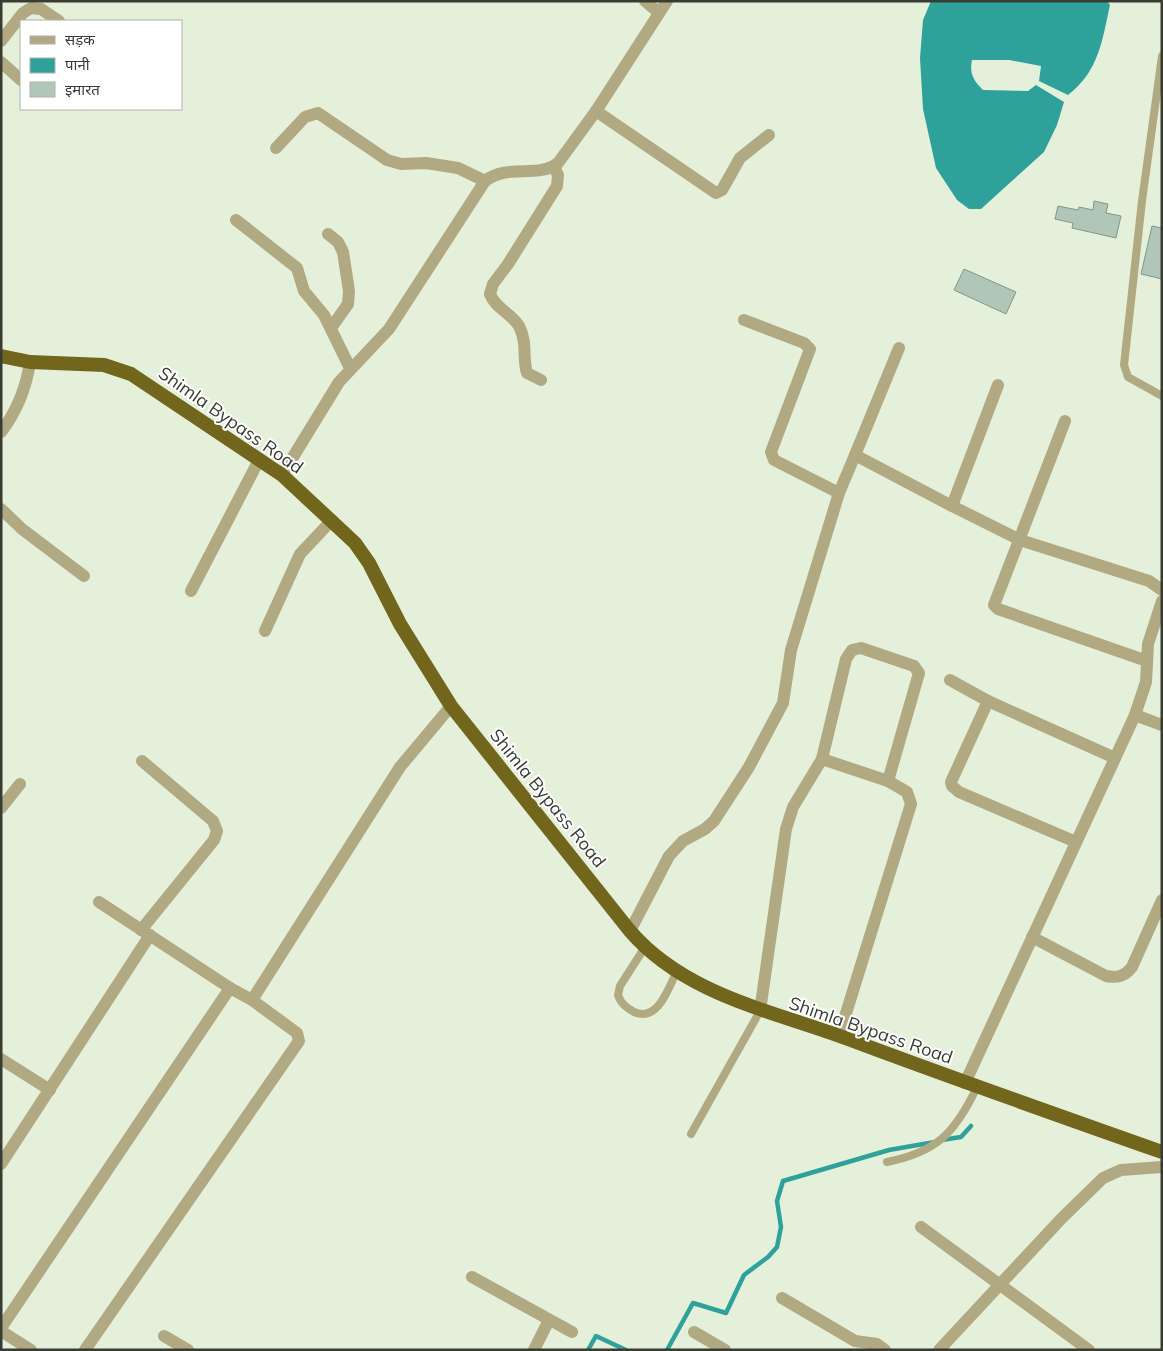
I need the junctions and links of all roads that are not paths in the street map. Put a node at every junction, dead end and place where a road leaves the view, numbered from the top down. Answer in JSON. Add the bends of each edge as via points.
{"nodes":[{"id":1,"x":645,"y":1,"type":"edge"},
{"id":2,"x":667,"y":1,"type":"edge"},
{"id":3,"x":658,"y":12,"type":"junction"},
{"id":4,"x":58,"y":20,"type":"edge"},
{"id":5,"x":1,"y":41,"type":"edge"},
{"id":6,"x":1162,"y":56,"type":"edge"},
{"id":7,"x":1,"y":62,"type":"edge"},
{"id":8,"x":20,"y":79,"type":"edge"},
{"id":9,"x":1159,"y":104,"type":"edge"},
{"id":10,"x":596,"y":112,"type":"junction"},
{"id":11,"x":770,"y":135,"type":"dead end"},
{"id":12,"x":276,"y":148,"type":"dead end"},
{"id":13,"x":554,"y":167,"type":"junction"},
{"id":14,"x":485,"y":181,"type":"junction"},
{"id":15,"x":236,"y":220,"type":"dead end"},
{"id":16,"x":328,"y":234,"type":"dead end"},
{"id":17,"x":744,"y":320,"type":"dead end"},
{"id":18,"x":331,"y":328,"type":"junction"},
{"id":19,"x":899,"y":348,"type":"dead end"},
{"id":20,"x":1,"y":356,"type":"edge"},
{"id":21,"x":30,"y":362,"type":"junction"},
{"id":22,"x":350,"y":368,"type":"junction"},
{"id":23,"x":541,"y":380,"type":"dead end"},
{"id":24,"x":998,"y":385,"type":"dead end"},
{"id":25,"x":1162,"y":396,"type":"edge"},
{"id":26,"x":1065,"y":421,"type":"dead end"},
{"id":27,"x":1,"y":432,"type":"edge"},
{"id":28,"x":855,"y":455,"type":"junction"},
{"id":29,"x":259,"y":460,"type":"junction"},
{"id":30,"x":282,"y":475,"type":"junction"},
{"id":31,"x":839,"y":493,"type":"junction"},
{"id":32,"x":952,"y":506,"type":"junction"},
{"id":33,"x":1,"y":510,"type":"edge"},
{"id":34,"x":332,"y":520,"type":"junction"},
{"id":35,"x":1020,"y":540,"type":"junction"},
{"id":36,"x":84,"y":576,"type":"dead end"},
{"id":37,"x":1162,"y":590,"type":"edge"},
{"id":38,"x":191,"y":591,"type":"dead end"},
{"id":39,"x":1162,"y":601,"type":"edge"},
{"id":40,"x":265,"y":631,"type":"dead end"},
{"id":41,"x":1147,"y":661,"type":"junction"},
{"id":42,"x":950,"y":680,"type":"dead end"},
{"id":43,"x":988,"y":701,"type":"junction"},
{"id":44,"x":451,"y":706,"type":"junction"},
{"id":45,"x":1135,"y":715,"type":"junction"},
{"id":46,"x":1162,"y":725,"type":"edge"},
{"id":47,"x":1115,"y":758,"type":"junction"},
{"id":48,"x":822,"y":760,"type":"junction"},
{"id":49,"x":142,"y":761,"type":"dead end"},
{"id":50,"x":888,"y":782,"type":"junction"},
{"id":51,"x":20,"y":784,"type":"dead end"},
{"id":52,"x":1,"y":808,"type":"edge"},
{"id":53,"x":1076,"y":842,"type":"junction"},
{"id":54,"x":1162,"y":900,"type":"edge"},
{"id":55,"x":99,"y":902,"type":"dead end"},
{"id":56,"x":630,"y":931,"type":"junction"},
{"id":57,"x":146,"y":933,"type":"junction"},
{"id":58,"x":1032,"y":937,"type":"junction"},
{"id":59,"x":644,"y":948,"type":"junction"},
{"id":60,"x":677,"y":971,"type":"junction"},
{"id":61,"x":230,"y":988,"type":"junction"},
{"id":62,"x":252,"y":1000,"type":"junction"},
{"id":63,"x":760,"y":1011,"type":"junction"},
{"id":64,"x":839,"y":1036,"type":"junction"},
{"id":65,"x":1,"y":1059,"type":"edge"},
{"id":66,"x":971,"y":1085,"type":"junction"},
{"id":67,"x":50,"y":1090,"type":"junction"},
{"id":68,"x":692,"y":1134,"type":"dead end"},
{"id":69,"x":1162,"y":1152,"type":"edge"},
{"id":70,"x":887,"y":1162,"type":"dead end"},
{"id":71,"x":1,"y":1164,"type":"edge"},
{"id":72,"x":1162,"y":1168,"type":"edge"},
{"id":73,"x":921,"y":1227,"type":"dead end"},
{"id":74,"x":472,"y":1277,"type":"dead end"},
{"id":75,"x":999,"y":1285,"type":"junction"},
{"id":76,"x":782,"y":1298,"type":"dead end"},
{"id":77,"x":549,"y":1320,"type":"junction"},
{"id":78,"x":1,"y":1329,"type":"edge"},
{"id":79,"x":572,"y":1332,"type":"dead end"},
{"id":80,"x":694,"y":1332,"type":"dead end"},
{"id":81,"x":164,"y":1336,"type":"dead end"},
{"id":82,"x":31,"y":1350,"type":"edge"},
{"id":83,"x":86,"y":1350,"type":"edge"},
{"id":84,"x":188,"y":1350,"type":"edge"},
{"id":85,"x":534,"y":1350,"type":"edge"},
{"id":86,"x":725,"y":1350,"type":"edge"},
{"id":87,"x":886,"y":1350,"type":"edge"},
{"id":88,"x":939,"y":1350,"type":"edge"},
{"id":89,"x":1089,"y":1350,"type":"edge"}],
"edges":[{"from":1,"to":3,"type":"street"},
{"from":2,"to":3,"type":"street"},
{"from":3,"to":10,"type":"street"},
{"from":4,"to":5,"type":"street","via":[[41,9],[31,8],[23,13]]},
{"from":6,"to":9,"type":"lane"},
{"from":7,"to":8,"type":"street"},
{"from":9,"to":25,"type":"lane","via":[[1124,365],[1128,377]]},
{"from":10,"to":11,"type":"street","via":[[716,194],[722,190],[740,158]]},
{"from":10,"to":13,"type":"street"},
{"from":12,"to":14,"type":"street","via":[[305,117],[318,113],[387,160],[458,168]]},
{"from":13,"to":14,"type":"street","via":[[504,171]]},
{"from":13,"to":23,"type":"street","via":[[558,175],[557,186],[493,284],[490,294],[520,328],[525,340],[527,373]]},
{"from":14,"to":22,"type":"street","via":[[389,329]]},
{"from":15,"to":18,"type":"street","via":[[297,268],[304,291]]},
{"from":16,"to":18,"type":"street","via":[[338,242],[343,252],[349,291],[348,304]]},
{"from":17,"to":31,"type":"street","via":[[804,343],[810,349],[771,452],[774,460]]},
{"from":18,"to":22,"type":"street"},
{"from":19,"to":28,"type":"street"},
{"from":20,"to":21,"type":"highway","name":"Shimla Bypass Road"},
{"from":21,"to":27,"type":"street","via":[[21,399]]},
{"from":21,"to":29,"type":"highway","name":"Shimla Bypass Road","via":[[118,368]]},
{"from":22,"to":30,"type":"street"},
{"from":24,"to":32,"type":"street"},
{"from":26,"to":35,"type":"street"},
{"from":28,"to":31,"type":"street"},
{"from":28,"to":32,"type":"street"},
{"from":29,"to":30,"type":"highway","name":"Shimla Bypass Road"},
{"from":29,"to":38,"type":"street"},
{"from":30,"to":34,"type":"highway","name":"Shimla Bypass Road"},
{"from":31,"to":56,"type":"street","via":[[791,650],[782,703],[749,767],[714,821],[683,841],[669,856]]},
{"from":32,"to":35,"type":"street"},
{"from":33,"to":36,"type":"street"},
{"from":34,"to":40,"type":"street","via":[[300,554]]},
{"from":34,"to":44,"type":"highway","name":"Shimla Bypass Road","via":[[369,563],[400,624]]},
{"from":35,"to":37,"type":"street","via":[[1149,581]]},
{"from":35,"to":41,"type":"street","via":[[994,602],[995,608]]},
{"from":39,"to":41,"type":"street","via":[[1148,644]]},
{"from":41,"to":45,"type":"street","via":[[1146,682]]},
{"from":42,"to":43,"type":"street"},
{"from":43,"to":47,"type":"street"},
{"from":43,"to":53,"type":"street","via":[[952,786],[959,792]]},
{"from":44,"to":56,"type":"highway","name":"Shimla Bypass Road"},
{"from":44,"to":62,"type":"street","via":[[400,767]]},
{"from":45,"to":46,"type":"street"},
{"from":45,"to":47,"type":"street"},
{"from":47,"to":53,"type":"street"},
{"from":48,"to":50,"type":"street"},
{"from":48,"to":50,"type":"street","via":[[846,659],[856,648],[870,651],[914,666],[919,673]]},
{"from":48,"to":63,"type":"street","via":[[793,808],[786,829]]},
{"from":49,"to":57,"type":"street","via":[[212,820],[217,831],[214,840]]},
{"from":50,"to":64,"type":"street","via":[[907,792],[911,804]]},
{"from":51,"to":52,"type":"street"},
{"from":53,"to":58,"type":"street"},
{"from":54,"to":58,"type":"street","via":[[1132,967],[1119,977],[1106,976]]},
{"from":55,"to":57,"type":"street"},
{"from":56,"to":59,"type":"highway","name":"Shimla Bypass Road"},
{"from":57,"to":61,"type":"street"},
{"from":57,"to":67,"type":"street"},
{"from":58,"to":66,"type":"street"},
{"from":59,"to":60,"type":"highway","name":"Shimla Bypass Road"},
{"from":59,"to":60,"type":"lane","via":[[620,986],[618,995],[624,1005],[638,1013],[654,1010]]},
{"from":60,"to":63,"type":"highway","name":"Shimla Bypass Road"},
{"from":61,"to":62,"type":"street"},
{"from":61,"to":78,"type":"street"},
{"from":62,"to":83,"type":"street","via":[[297,1033],[298,1044]]},
{"from":63,"to":64,"type":"highway","name":"Shimla Bypass Road"},
{"from":63,"to":68,"type":"lane"},
{"from":64,"to":66,"type":"highway","name":"Shimla Bypass Road"},
{"from":65,"to":67,"type":"street"},
{"from":66,"to":69,"type":"highway","name":"Shimla Bypass Road"},
{"from":66,"to":70,"type":"lane","via":[[958,1121],[936,1143],[920,1154]]},
{"from":67,"to":71,"type":"street"},
{"from":72,"to":75,"type":"street","via":[[1122,1170],[1103,1178]]},
{"from":73,"to":75,"type":"street"},
{"from":74,"to":77,"type":"street"},
{"from":75,"to":88,"type":"street"},
{"from":75,"to":89,"type":"street"},
{"from":76,"to":87,"type":"street","via":[[855,1342],[877,1344]]},
{"from":77,"to":79,"type":"street"},
{"from":77,"to":85,"type":"street"},
{"from":78,"to":82,"type":"street"},
{"from":80,"to":86,"type":"street"},
{"from":81,"to":84,"type":"street"}]}
